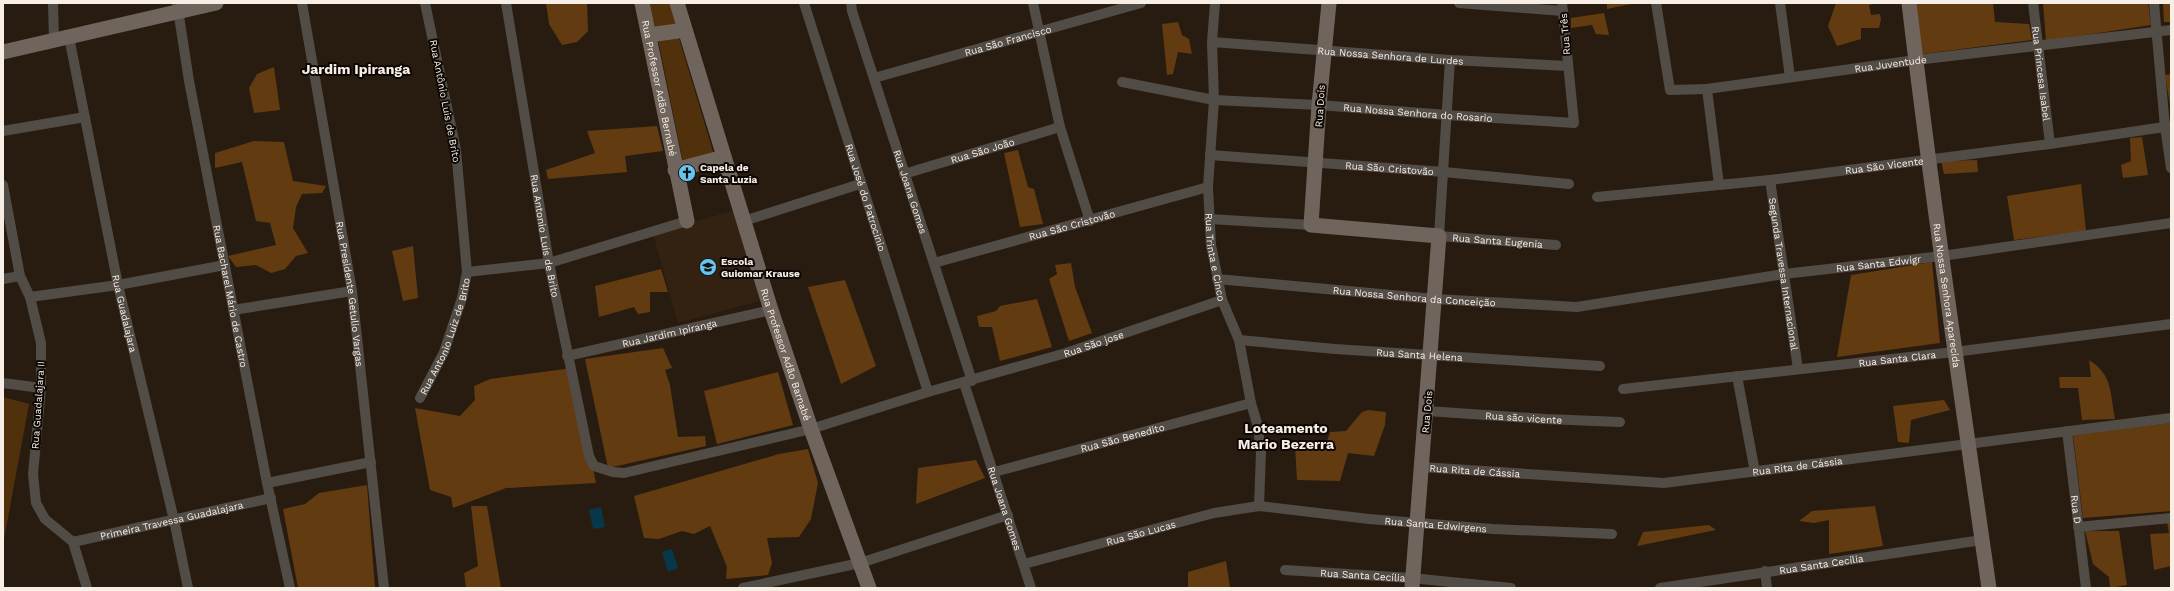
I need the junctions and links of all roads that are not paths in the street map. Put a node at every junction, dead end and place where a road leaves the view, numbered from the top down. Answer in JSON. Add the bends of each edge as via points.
{"nodes":[{"id":1,"x":53,"y":3,"type":"edge"},
{"id":2,"x":216,"y":3,"type":"edge"},
{"id":3,"x":302,"y":3,"type":"edge"},
{"id":4,"x":426,"y":3,"type":"edge"},
{"id":5,"x":506,"y":3,"type":"edge"},
{"id":6,"x":642,"y":3,"type":"edge"},
{"id":7,"x":677,"y":3,"type":"edge"},
{"id":8,"x":804,"y":3,"type":"edge"},
{"id":9,"x":851,"y":3,"type":"edge"},
{"id":10,"x":1032,"y":3,"type":"edge"},
{"id":11,"x":1141,"y":3,"type":"edge"},
{"id":12,"x":1215,"y":3,"type":"edge"},
{"id":13,"x":1329,"y":3,"type":"edge"},
{"id":14,"x":1459,"y":3,"type":"edge"},
{"id":15,"x":1656,"y":3,"type":"edge"},
{"id":16,"x":1780,"y":3,"type":"edge"},
{"id":17,"x":1909,"y":3,"type":"edge"},
{"id":18,"x":2033,"y":3,"type":"edge"},
{"id":19,"x":2154,"y":3,"type":"edge"},
{"id":20,"x":178,"y":7,"type":"edge"},
{"id":21,"x":1563,"y":7,"type":"edge"},
{"id":22,"x":685,"y":30,"type":"junction"},
{"id":23,"x":2171,"y":30,"type":"edge"},
{"id":24,"x":1039,"y":32,"type":"junction"},
{"id":25,"x":2156,"y":32,"type":"junction"},
{"id":26,"x":649,"y":35,"type":"junction"},
{"id":27,"x":69,"y":37,"type":"junction"},
{"id":28,"x":54,"y":40,"type":"junction"},
{"id":29,"x":1212,"y":42,"type":"junction"},
{"id":30,"x":2038,"y":46,"type":"junction"},
{"id":31,"x":1325,"y":49,"type":"junction"},
{"id":32,"x":3,"y":52,"type":"edge"},
{"id":33,"x":1450,"y":60,"type":"junction"},
{"id":34,"x":1916,"y":60,"type":"junction"},
{"id":35,"x":1568,"y":66,"type":"junction"},
{"id":36,"x":1790,"y":77,"type":"junction"},
{"id":37,"x":874,"y":78,"type":"junction"},
{"id":38,"x":1122,"y":82,"type":"dead end"},
{"id":39,"x":1706,"y":89,"type":"junction"},
{"id":40,"x":1214,"y":100,"type":"junction"},
{"id":41,"x":1319,"y":104,"type":"junction"},
{"id":42,"x":1447,"y":115,"type":"junction"},
{"id":43,"x":85,"y":117,"type":"junction"},
{"id":44,"x":1574,"y":123,"type":"joint"},
{"id":45,"x":2168,"y":126,"type":"edge"},
{"id":46,"x":1060,"y":127,"type":"junction"},
{"id":47,"x":3,"y":131,"type":"edge"},
{"id":48,"x":2050,"y":144,"type":"junction"},
{"id":49,"x":1210,"y":155,"type":"junction"},
{"id":50,"x":724,"y":157,"type":"junction"},
{"id":51,"x":1930,"y":160,"type":"junction"},
{"id":52,"x":1316,"y":163,"type":"junction"},
{"id":53,"x":2171,"y":168,"type":"edge"},
{"id":54,"x":675,"y":170,"type":"junction"},
{"id":55,"x":1444,"y":172,"type":"junction"},
{"id":56,"x":904,"y":174,"type":"junction"},
{"id":57,"x":1770,"y":180,"type":"junction"},
{"id":58,"x":860,"y":184,"type":"junction"},
{"id":59,"x":1569,"y":184,"type":"dead end"},
{"id":60,"x":3,"y":185,"type":"edge"},
{"id":61,"x":1720,"y":185,"type":"junction"},
{"id":62,"x":1208,"y":187,"type":"junction"},
{"id":63,"x":1597,"y":197,"type":"dead end"},
{"id":64,"x":4,"y":206,"type":"edge"},
{"id":65,"x":1209,"y":219,"type":"junction"},
{"id":66,"x":687,"y":221,"type":"joint"},
{"id":67,"x":744,"y":221,"type":"junction"},
{"id":68,"x":1090,"y":221,"type":"junction"},
{"id":69,"x":2171,"y":223,"type":"edge"},
{"id":70,"x":1312,"y":224,"type":"junction"},
{"id":71,"x":1439,"y":236,"type":"junction"},
{"id":72,"x":1556,"y":244,"type":"dead end"},
{"id":73,"x":1942,"y":256,"type":"junction"},
{"id":74,"x":549,"y":263,"type":"junction"},
{"id":75,"x":934,"y":263,"type":"junction"},
{"id":76,"x":225,"y":265,"type":"junction"},
{"id":77,"x":467,"y":272,"type":"junction"},
{"id":78,"x":1784,"y":274,"type":"junction"},
{"id":79,"x":20,"y":276,"type":"junction"},
{"id":80,"x":3,"y":279,"type":"edge"},
{"id":81,"x":1217,"y":279,"type":"junction"},
{"id":82,"x":118,"y":285,"type":"junction"},
{"id":83,"x":352,"y":291,"type":"junction"},
{"id":84,"x":30,"y":296,"type":"junction"},
{"id":85,"x":1435,"y":299,"type":"junction"},
{"id":86,"x":1222,"y":300,"type":"junction"},
{"id":87,"x":1610,"y":300,"type":"joint"},
{"id":88,"x":233,"y":310,"type":"junction"},
{"id":89,"x":771,"y":310,"type":"junction"},
{"id":90,"x":2171,"y":324,"type":"edge"},
{"id":91,"x":1239,"y":340,"type":"junction"},
{"id":92,"x":1954,"y":352,"type":"junction"},
{"id":93,"x":567,"y":356,"type":"junction"},
{"id":94,"x":1431,"y":356,"type":"junction"},
{"id":95,"x":1600,"y":366,"type":"dead end"},
{"id":96,"x":1798,"y":369,"type":"junction"},
{"id":97,"x":1737,"y":376,"type":"junction"},
{"id":98,"x":968,"y":382,"type":"junction"},
{"id":99,"x":3,"y":383,"type":"edge"},
{"id":100,"x":41,"y":388,"type":"junction"},
{"id":101,"x":1623,"y":389,"type":"dead end"},
{"id":102,"x":928,"y":392,"type":"junction"},
{"id":103,"x":420,"y":398,"type":"dead end"},
{"id":104,"x":1251,"y":402,"type":"junction"},
{"id":105,"x":1427,"y":411,"type":"junction"},
{"id":106,"x":2171,"y":418,"type":"edge"},
{"id":107,"x":1620,"y":422,"type":"dead end"},
{"id":108,"x":811,"y":429,"type":"junction"},
{"id":109,"x":2067,"y":431,"type":"junction"},
{"id":110,"x":1969,"y":444,"type":"junction"},
{"id":111,"x":371,"y":462,"type":"junction"},
{"id":112,"x":594,"y":466,"type":"joint"},
{"id":113,"x":1422,"y":467,"type":"junction"},
{"id":114,"x":994,"y":472,"type":"junction"},
{"id":115,"x":1755,"y":472,"type":"junction"},
{"id":116,"x":267,"y":483,"type":"junction"},
{"id":117,"x":271,"y":498,"type":"junction"},
{"id":118,"x":1259,"y":506,"type":"junction"},
{"id":119,"x":1008,"y":515,"type":"junction"},
{"id":120,"x":2171,"y":518,"type":"edge"},
{"id":121,"x":174,"y":520,"type":"junction"},
{"id":122,"x":1417,"y":522,"type":"junction"},
{"id":123,"x":2078,"y":527,"type":"junction"},
{"id":124,"x":1612,"y":534,"type":"dead end"},
{"id":125,"x":1982,"y":540,"type":"junction"},
{"id":126,"x":73,"y":542,"type":"junction"},
{"id":127,"x":860,"y":563,"type":"junction"},
{"id":128,"x":1024,"y":564,"type":"junction"},
{"id":129,"x":1285,"y":570,"type":"dead end"},
{"id":130,"x":1765,"y":571,"type":"junction"},
{"id":131,"x":1413,"y":583,"type":"edge"},
{"id":132,"x":87,"y":588,"type":"edge"},
{"id":133,"x":188,"y":588,"type":"edge"},
{"id":134,"x":290,"y":588,"type":"edge"},
{"id":135,"x":384,"y":588,"type":"edge"},
{"id":136,"x":743,"y":588,"type":"edge"},
{"id":137,"x":869,"y":588,"type":"edge"},
{"id":138,"x":1031,"y":588,"type":"edge"},
{"id":139,"x":1511,"y":588,"type":"edge"},
{"id":140,"x":1660,"y":588,"type":"edge"},
{"id":141,"x":1767,"y":588,"type":"edge"},
{"id":142,"x":1989,"y":588,"type":"edge"},
{"id":143,"x":2086,"y":588,"type":"edge"}],
"edges":[{"from":1,"to":28,"type":"street"},
{"from":2,"to":20,"type":"main road"},
{"from":3,"to":83,"type":"street","name":"Rua Presidente Getulio Vargas"},
{"from":4,"to":77,"type":"street","name":"Rua Antônio Luis de Brito","via":[[456,150]]},
{"from":5,"to":74,"type":"street","name":"Rua Antonio Luis de Brito"},
{"from":6,"to":26,"type":"main road","name":"Rua Professor Adão Bernabé"},
{"from":7,"to":22,"type":"main road","name":"Rua Professor Adão Barnabé"},
{"from":8,"to":58,"type":"street","name":"Rua José do Patrocinio"},
{"from":9,"to":37,"type":"street","name":"Rua Joana Gomes"},
{"from":10,"to":24,"type":"street"},
{"from":11,"to":24,"type":"street","name":"Rua São Francisco"},
{"from":12,"to":29,"type":"street","name":"Rua Trinta e Cinco"},
{"from":13,"to":31,"type":"main road","name":"Rua Dois"},
{"from":14,"to":21,"type":"street"},
{"from":15,"to":39,"type":"street","name":"Rua Juventude","via":[[1670,90]]},
{"from":16,"to":36,"type":"street"},
{"from":17,"to":34,"type":"main road","name":"Rua Nossa Senhora Aparecida"},
{"from":18,"to":30,"type":"street","name":"Rua Princesa Isabel"},
{"from":19,"to":25,"type":"street"},
{"from":20,"to":27,"type":"main road"},
{"from":20,"to":76,"type":"street","name":"Rua Bacharel Mário de Castro","via":[[189,81]]},
{"from":21,"to":35,"type":"street","name":"Rua Três"},
{"from":22,"to":26,"type":"main road"},
{"from":22,"to":50,"type":"main road","name":"Rua Professor Adão Barnabé"},
{"from":23,"to":25,"type":"street","name":"Rua Juventude"},
{"from":24,"to":37,"type":"street","name":"Rua São Francisco"},
{"from":24,"to":46,"type":"street"},
{"from":25,"to":30,"type":"street","name":"Rua Juventude"},
{"from":25,"to":45,"type":"street"},
{"from":26,"to":54,"type":"main road","name":"Rua Professor Adão Bernabé"},
{"from":27,"to":28,"type":"main road"},
{"from":27,"to":43,"type":"street","name":"Rua Guadalajara"},
{"from":28,"to":32,"type":"main road"},
{"from":29,"to":31,"type":"street","name":"Rua Nossa Senhora de Lurdes"},
{"from":29,"to":40,"type":"street","name":"Rua Trinta e Cinco"},
{"from":30,"to":34,"type":"street","name":"Rua Juventude"},
{"from":30,"to":48,"type":"street","name":"Rua Princesa Isabel"},
{"from":31,"to":33,"type":"street","name":"Rua Nossa Senhora de Lurdes"},
{"from":31,"to":41,"type":"main road","name":"Rua Dois"},
{"from":33,"to":35,"type":"street","name":"Rua Nossa Senhora de Lurdes"},
{"from":33,"to":42,"type":"street","name":"Rua Dois"},
{"from":34,"to":36,"type":"street","name":"Rua Juventude"},
{"from":34,"to":51,"type":"main road","name":"Rua Nossa Senhora Aparecida"},
{"from":35,"to":44,"type":"street","name":"Rua Três"},
{"from":36,"to":39,"type":"street","name":"Rua Juventude"},
{"from":37,"to":56,"type":"street","name":"Rua Joana Gomes"},
{"from":38,"to":40,"type":"street","name":"Rua Nossa Senhora do Rosario"},
{"from":39,"to":61,"type":"street"},
{"from":40,"to":41,"type":"street","name":"Rua Nossa Senhora do Rosario"},
{"from":40,"to":49,"type":"street","name":"Rua Trinta e Cinco"},
{"from":41,"to":42,"type":"street","name":"Rua Nossa Senhora do Rosario"},
{"from":41,"to":52,"type":"main road","name":"Rua Dois"},
{"from":42,"to":44,"type":"street","name":"Rua Nossa Senhora do Rosario"},
{"from":42,"to":55,"type":"street","name":"Rua Dois"},
{"from":43,"to":47,"type":"street"},
{"from":43,"to":82,"type":"street","name":"Rua Guadalajara"},
{"from":45,"to":48,"type":"street","name":"Rua São Vicente"},
{"from":45,"to":53,"type":"street"},
{"from":46,"to":56,"type":"street","name":"Rua São João"},
{"from":46,"to":68,"type":"street"},
{"from":48,"to":51,"type":"street","name":"Rua São Vicente"},
{"from":49,"to":52,"type":"street","name":"Rua São Cristovão"},
{"from":49,"to":62,"type":"street","name":"Rua Trinta e Cinco"},
{"from":50,"to":54,"type":"main road"},
{"from":50,"to":67,"type":"main road","name":"Rua Professor Adão Barnabé"},
{"from":51,"to":57,"type":"street","name":"Rua São Vicente"},
{"from":51,"to":73,"type":"main road","name":"Rua Nossa Senhora Aparecida"},
{"from":52,"to":55,"type":"street","name":"Rua São Cristovão"},
{"from":52,"to":70,"type":"main road","name":"Rua Dois"},
{"from":54,"to":66,"type":"main road","name":"Rua Professor Adão Bernabé"},
{"from":55,"to":59,"type":"street","name":"Rua São Cristovão"},
{"from":55,"to":71,"type":"street","name":"Rua Dois"},
{"from":56,"to":75,"type":"street","name":"Rua Joana Gomes"},
{"from":57,"to":61,"type":"street","name":"Rua São Vicente"},
{"from":57,"to":78,"type":"street","name":"Segunda Travessa Internacional"},
{"from":58,"to":67,"type":"street"},
{"from":58,"to":102,"type":"street","name":"Rua José do Patrocinio"},
{"from":60,"to":64,"type":"street","name":"Rua Guadalajara II"},
{"from":61,"to":63,"type":"street","name":"Rua São Vicente"},
{"from":62,"to":65,"type":"street","name":"Rua Trinta e Cinco"},
{"from":62,"to":68,"type":"street","name":"Rua São Cristovão"},
{"from":64,"to":79,"type":"street","name":"Rua Guadalajara II"},
{"from":65,"to":70,"type":"street"},
{"from":65,"to":81,"type":"street","name":"Rua Trinta e Cinco"},
{"from":66,"to":74,"type":"street"},
{"from":67,"to":89,"type":"main road","name":"Rua Professor Adão Barnabé"},
{"from":68,"to":75,"type":"street","name":"Rua São Cristovão"},
{"from":69,"to":73,"type":"street","name":"Rua Santa Edwigr"},
{"from":70,"to":71,"type":"main road"},
{"from":71,"to":72,"type":"street","name":"Rua Santa Eugenia"},
{"from":71,"to":85,"type":"main road","name":"Rua Dois"},
{"from":73,"to":78,"type":"street","name":"Rua Santa Edwigr"},
{"from":73,"to":92,"type":"main road","name":"Rua Nossa Senhora Aparecida"},
{"from":74,"to":77,"type":"street"},
{"from":74,"to":93,"type":"street","name":"Rua Antonio Luis de Brito"},
{"from":75,"to":98,"type":"street","name":"Rua Joana Gomes"},
{"from":76,"to":82,"type":"street"},
{"from":76,"to":88,"type":"street","name":"Rua Bacharel Mário de Castro"},
{"from":77,"to":103,"type":"street","name":"Rua Antonio Luiz de Brito","via":[[462,298],[444,352]]},
{"from":78,"to":87,"type":"street","name":"Rua Santa Edwigr"},
{"from":78,"to":96,"type":"street","name":"Segunda Travessa Internacional"},
{"from":79,"to":80,"type":"street"},
{"from":79,"to":84,"type":"street","name":"Rua Guadalajara II"},
{"from":81,"to":85,"type":"street","name":"Rua Nossa Senhora da Conceição"},
{"from":81,"to":86,"type":"street","name":"Rua Trinta e Cinco"},
{"from":82,"to":84,"type":"street"},
{"from":82,"to":121,"type":"street","name":"Rua Guadalajara"},
{"from":83,"to":88,"type":"street"},
{"from":83,"to":111,"type":"street","name":"Rua Presidente Getulio Vargas"},
{"from":84,"to":100,"type":"street","name":"Rua Guadalajara II","via":[[41,343]]},
{"from":85,"to":87,"type":"street","name":"Rua Nossa Senhora da Conceição","via":[[1577,307]]},
{"from":85,"to":94,"type":"main road","name":"Rua Dois"},
{"from":86,"to":91,"type":"street","name":"Rua Trinta e Cinco"},
{"from":86,"to":98,"type":"street","name":"Rua São jose","via":[[1066,353]]},
{"from":88,"to":116,"type":"street","name":"Rua Bacharel Mário de Castro"},
{"from":89,"to":93,"type":"street","name":"Rua Jardim Ipiranga"},
{"from":89,"to":108,"type":"main road","name":"Rua Professor Adão Barnabé"},
{"from":90,"to":92,"type":"street","name":"Rua Santa Clara"},
{"from":91,"to":94,"type":"street","name":"Rua Santa Helena"},
{"from":91,"to":104,"type":"street","name":"Rua Trinta e Cinco"},
{"from":92,"to":96,"type":"street","name":"Rua Santa Clara"},
{"from":92,"to":110,"type":"main road","name":"Rua Nossa Senhora Aparecida"},
{"from":93,"to":112,"type":"street","name":"Rua Antonio Luis de Brito","via":[[589,456]]},
{"from":94,"to":95,"type":"street","name":"Rua Santa Helena"},
{"from":94,"to":105,"type":"main road","name":"Rua Dois"},
{"from":96,"to":97,"type":"street","name":"Rua Santa Clara"},
{"from":97,"to":101,"type":"street","name":"Rua Santa Clara"},
{"from":97,"to":115,"type":"street"},
{"from":98,"to":102,"type":"street","name":"Rua São jose"},
{"from":98,"to":114,"type":"street","name":"Rua Joana Gomes"},
{"from":99,"to":100,"type":"street"},
{"from":100,"to":126,"type":"street","name":"Rua Guadalajara II","via":[[33,474],[36,503],[45,519]]},
{"from":102,"to":108,"type":"street","name":"Rua São jose"},
{"from":104,"to":114,"type":"street","name":"Rua São Benedito"},
{"from":104,"to":118,"type":"street","name":"Rua Trinta e Cinco","via":[[1261,452]]},
{"from":105,"to":107,"type":"street","name":"Rua são vicente"},
{"from":105,"to":113,"type":"main road","name":"Rua Dois"},
{"from":106,"to":109,"type":"street","name":"Rua Rita de Cássia"},
{"from":108,"to":112,"type":"street","name":"Rua São jose","via":[[624,473]]},
{"from":108,"to":127,"type":"main road","name":"Rua Professor Adão Barnabé"},
{"from":109,"to":110,"type":"street","name":"Rua Rita de Cássia"},
{"from":109,"to":123,"type":"street","name":"Rua D"},
{"from":110,"to":115,"type":"street","name":"Rua Rita de Cássia"},
{"from":110,"to":125,"type":"main road","name":"Rua Nossa Senhora Aparecida"},
{"from":111,"to":116,"type":"street"},
{"from":111,"to":135,"type":"street","name":"Rua Presidente Getulio Vargas"},
{"from":113,"to":115,"type":"street","name":"Rua Rita de Cássia","via":[[1652,483]]},
{"from":113,"to":122,"type":"main road","name":"Rua Dois"},
{"from":114,"to":119,"type":"street","name":"Rua Joana Gomes"},
{"from":116,"to":117,"type":"street","name":"Rua Bacharel Mário de Castro"},
{"from":117,"to":121,"type":"street","name":"Primeira Travessa Guadalajara"},
{"from":117,"to":134,"type":"street","name":"Rua Bacharel Mário de Castro"},
{"from":118,"to":122,"type":"street","name":"Rua Santa Edwirgens"},
{"from":118,"to":128,"type":"street","name":"Rua São Lucas","via":[[1214,513]]},
{"from":119,"to":127,"type":"street"},
{"from":119,"to":128,"type":"street","name":"Rua Joana Gomes"},
{"from":120,"to":123,"type":"street"},
{"from":121,"to":126,"type":"street","name":"Primeira Travessa Guadalajara"},
{"from":121,"to":133,"type":"street","name":"Rua Guadalajara"},
{"from":122,"to":124,"type":"street","name":"Rua Santa Edwirgens","via":[[1493,529]]},
{"from":122,"to":131,"type":"main road","name":"Rua Dois"},
{"from":123,"to":143,"type":"street","name":"Rua D"},
{"from":125,"to":130,"type":"street","name":"Rua Santa Cecília"},
{"from":125,"to":142,"type":"main road","name":"Rua Nossa Senhora Aparecida"},
{"from":126,"to":132,"type":"street"},
{"from":127,"to":136,"type":"street"},
{"from":127,"to":137,"type":"main road","name":"Rua Professor Adão Barnabé"},
{"from":128,"to":138,"type":"street","name":"Rua Joana Gomes"},
{"from":129,"to":131,"type":"street","name":"Rua Santa Cecília"},
{"from":130,"to":140,"type":"street","name":"Rua Santa Cecília"},
{"from":130,"to":141,"type":"street"},
{"from":131,"to":139,"type":"street","name":"Rua Santa Cecília"}]}
